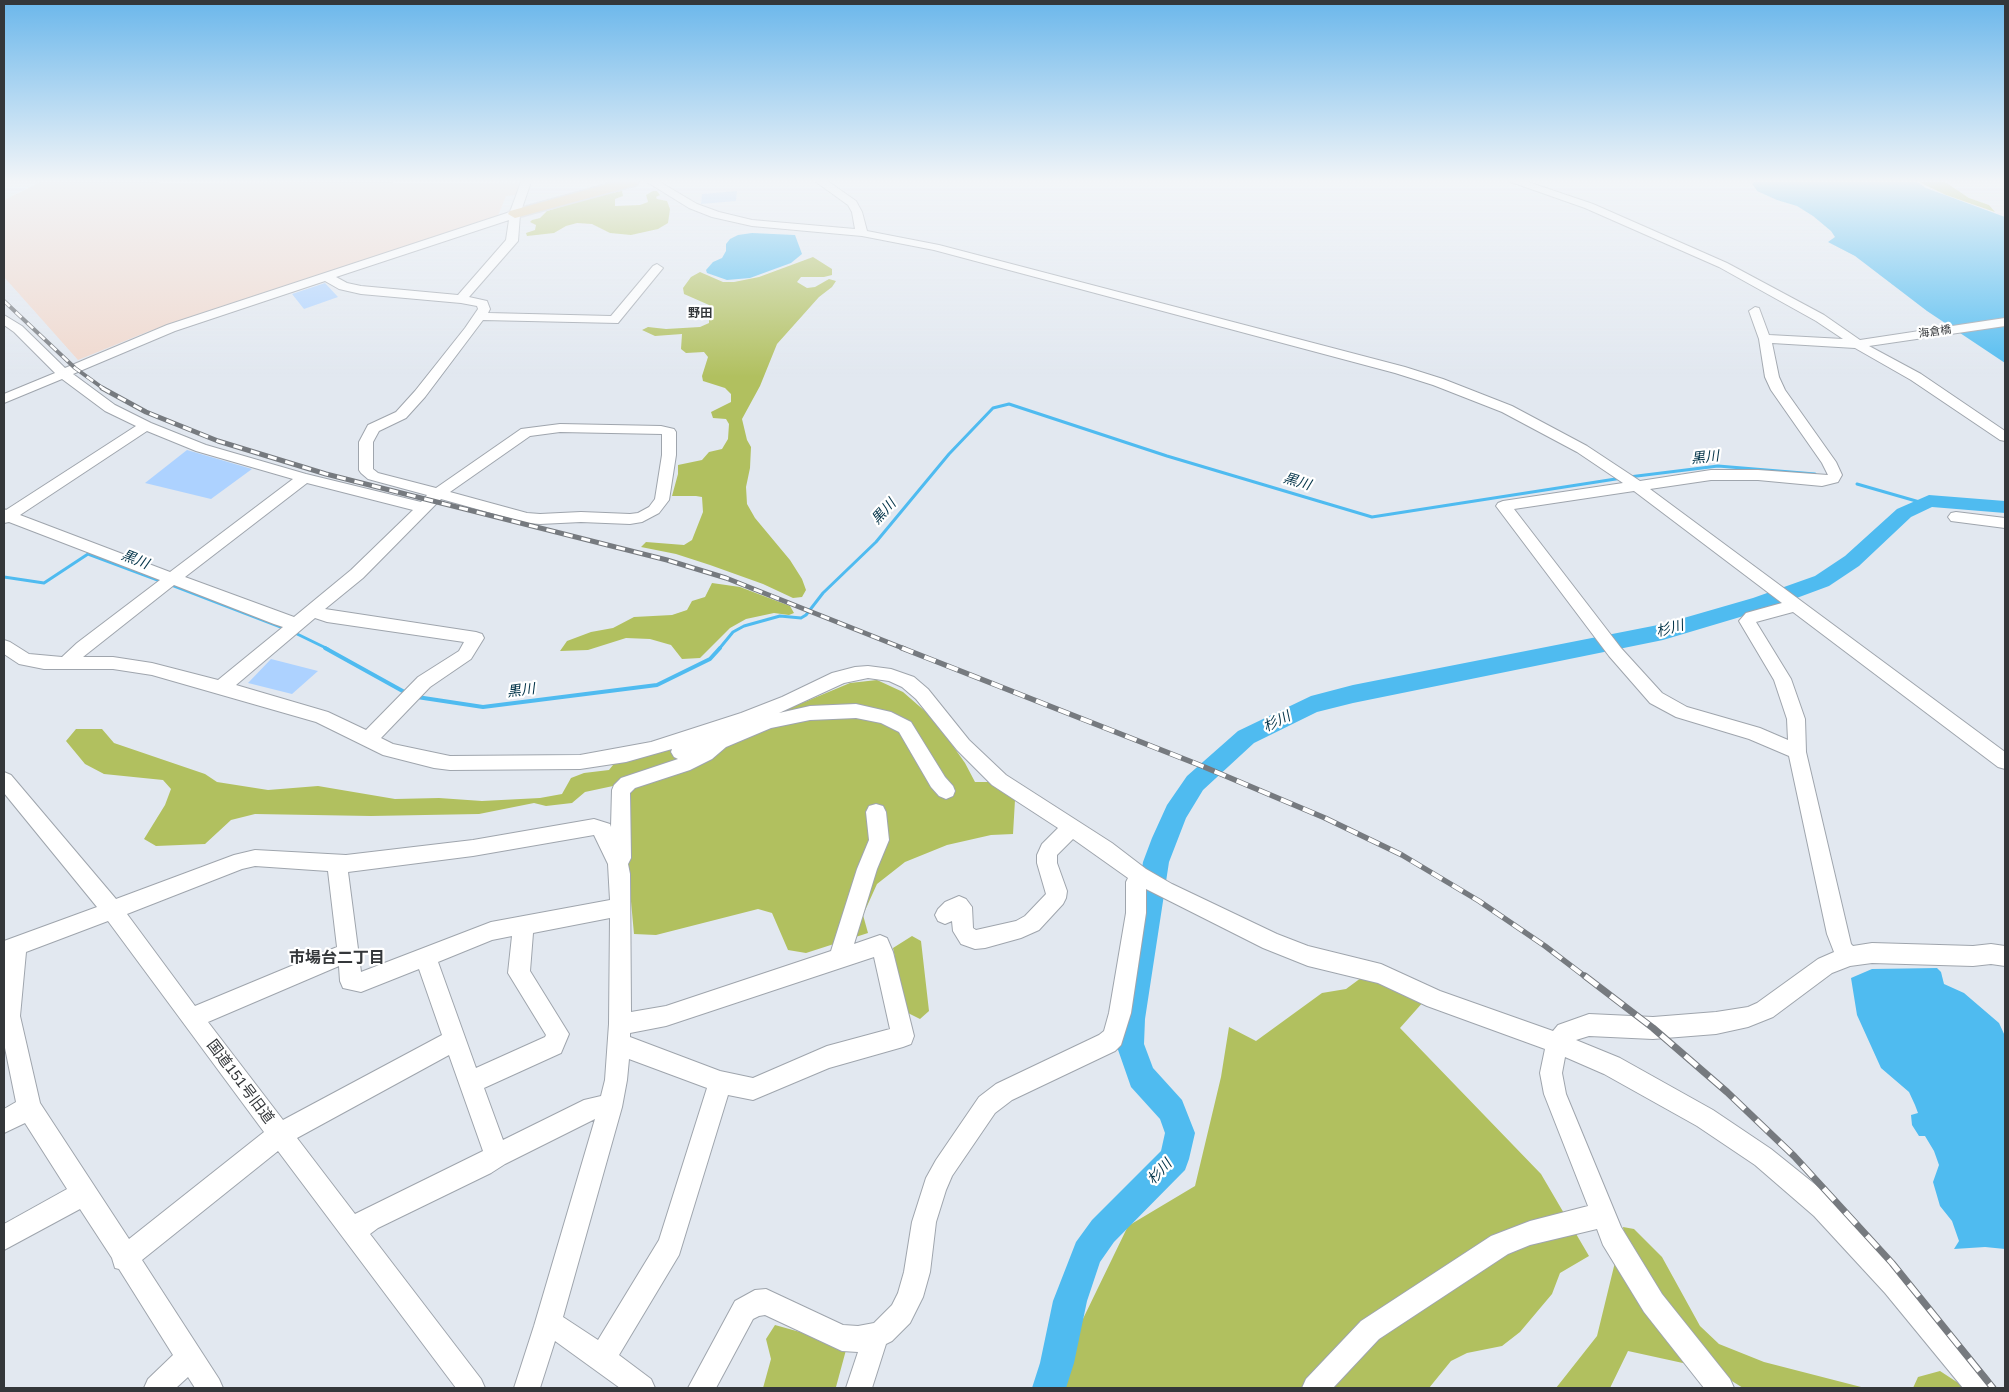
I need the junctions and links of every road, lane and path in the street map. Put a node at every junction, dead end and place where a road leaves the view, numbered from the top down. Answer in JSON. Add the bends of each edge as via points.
{"nodes":[{"id":1,"x":414,"y":247,"type":"edge"},
{"id":2,"x":507,"y":247,"type":"edge"},
{"id":3,"x":933,"y":247,"type":"edge"},
{"id":4,"x":1683,"y":247,"type":"edge"},
{"id":5,"x":657,"y":268,"type":"dead end"},
{"id":6,"x":325,"y":276,"type":"junction"},
{"id":7,"x":461,"y":299,"type":"junction"},
{"id":8,"x":1755,"y":311,"type":"dead end"},
{"id":9,"x":480,"y":316,"type":"junction"},
{"id":10,"x":4,"y":319,"type":"edge"},
{"id":11,"x":2005,"y":322,"type":"edge"},
{"id":12,"x":1765,"y":339,"type":"junction"},
{"id":13,"x":1861,"y":343,"type":"junction"},
{"id":14,"x":63,"y":373,"type":"junction"},
{"id":15,"x":4,"y":399,"type":"edge"},
{"id":16,"x":146,"y":426,"type":"junction"},
{"id":17,"x":2005,"y":437,"type":"edge"},
{"id":18,"x":304,"y":478,"type":"junction"},
{"id":19,"x":1629,"y":481,"type":"junction"},
{"id":20,"x":438,"y":493,"type":"junction"},
{"id":21,"x":422,"y":507,"type":"junction"},
{"id":22,"x":5,"y":516,"type":"edge"},
{"id":23,"x":1956,"y":517,"type":"dead end"},
{"id":24,"x":2005,"y":523,"type":"edge"},
{"id":25,"x":168,"y":582,"type":"junction"},
{"id":26,"x":1794,"y":603,"type":"junction"},
{"id":27,"x":313,"y":611,"type":"junction"},
{"id":28,"x":290,"y":628,"type":"junction"},
{"id":29,"x":4,"y":646,"type":"edge"},
{"id":30,"x":65,"y":664,"type":"junction"},
{"id":31,"x":221,"y":686,"type":"junction"},
{"id":32,"x":368,"y":740,"type":"junction"},
{"id":33,"x":720,"y":742,"type":"junction"},
{"id":34,"x":1798,"y":752,"type":"junction"},
{"id":35,"x":580,"y":762,"type":"junction"},
{"id":36,"x":2005,"y":762,"type":"edge"},
{"id":37,"x":4,"y":780,"type":"edge"},
{"id":38,"x":946,"y":791,"type":"dead end"},
{"id":39,"x":876,"y":812,"type":"dead end"},
{"id":40,"x":1072,"y":828,"type":"junction"},
{"id":41,"x":338,"y":864,"type":"junction"},
{"id":42,"x":618,"y":864,"type":"junction"},
{"id":43,"x":1142,"y":877,"type":"junction"},
{"id":44,"x":620,"y":907,"type":"junction"},
{"id":45,"x":112,"y":910,"type":"junction"},
{"id":46,"x":945,"y":914,"type":"dead end"},
{"id":47,"x":523,"y":924,"type":"junction"},
{"id":48,"x":10,"y":948,"type":"edge"},
{"id":49,"x":2003,"y":952,"type":"edge"},
{"id":50,"x":347,"y":953,"type":"junction"},
{"id":51,"x":426,"y":956,"type":"junction"},
{"id":52,"x":1849,"y":956,"type":"junction"},
{"id":53,"x":840,"y":957,"type":"junction"},
{"id":54,"x":7,"y":1017,"type":"edge"},
{"id":55,"x":193,"y":1020,"type":"junction"},
{"id":56,"x":619,"y":1036,"type":"junction"},
{"id":57,"x":455,"y":1040,"type":"junction"},
{"id":58,"x":1557,"y":1043,"type":"junction"},
{"id":59,"x":472,"y":1082,"type":"junction"},
{"id":60,"x":720,"y":1082,"type":"junction"},
{"id":61,"x":28,"y":1108,"type":"junction"},
{"id":62,"x":610,"y":1108,"type":"junction"},
{"id":63,"x":4,"y":1121,"type":"edge"},
{"id":64,"x":280,"y":1135,"type":"junction"},
{"id":65,"x":497,"y":1156,"type":"junction"},
{"id":66,"x":84,"y":1193,"type":"junction"},
{"id":67,"x":1603,"y":1215,"type":"junction"},
{"id":68,"x":353,"y":1232,"type":"junction"},
{"id":69,"x":4,"y":1238,"type":"edge"},
{"id":70,"x":124,"y":1259,"type":"junction"},
{"id":71,"x":547,"y":1326,"type":"junction"},
{"id":72,"x":872,"y":1337,"type":"junction"},
{"id":73,"x":189,"y":1358,"type":"junction"},
{"id":74,"x":602,"y":1358,"type":"junction"},
{"id":75,"x":157,"y":1388,"type":"edge"},
{"id":76,"x":210,"y":1388,"type":"edge"},
{"id":77,"x":472,"y":1388,"type":"edge"},
{"id":78,"x":527,"y":1388,"type":"edge"},
{"id":79,"x":642,"y":1388,"type":"edge"},
{"id":80,"x":701,"y":1388,"type":"edge"},
{"id":81,"x":859,"y":1388,"type":"edge"},
{"id":82,"x":1316,"y":1388,"type":"edge"},
{"id":83,"x":1721,"y":1388,"type":"edge"},
{"id":84,"x":1980,"y":1388,"type":"edge"}],
"edges":[{"from":1,"to":6,"type":"street"},
{"from":2,"to":7,"type":"street"},
{"from":3,"to":19,"type":"street","via":[[1438,382],[1545,428],[1582,448]]},
{"from":4,"to":13,"type":"street","via":[[1820,318]]},
{"from":5,"to":9,"type":"street","via":[[614,320]]},
{"from":6,"to":7,"type":"street","via":[[344,286],[367,291]]},
{"from":6,"to":14,"type":"street","via":[[171,328]]},
{"from":7,"to":9,"type":"street","via":[[483,304]]},
{"from":8,"to":12,"type":"street"},
{"from":9,"to":20,"type":"street","via":[[401,415],[373,428],[366,442],[366,470],[372,476]]},
{"from":10,"to":14,"type":"street"},
{"from":11,"to":13,"type":"street","name":"海倉橋"},
{"from":12,"to":13,"type":"street","name":"海倉橋"},
{"from":12,"to":19,"type":"street","via":[[1772,377],[1778,390],[1829,462],[1835,476],[1833,479],[1812,481],[1730,475]]},
{"from":13,"to":17,"type":"street"},
{"from":14,"to":15,"type":"street"},
{"from":14,"to":16,"type":"street","via":[[110,408]]},
{"from":16,"to":18,"type":"street","via":[[201,448]]},
{"from":16,"to":22,"type":"street"},
{"from":18,"to":21,"type":"street"},
{"from":18,"to":25,"type":"street"},
{"from":19,"to":26,"type":"street"},
{"from":19,"to":34,"type":"street","via":[[1503,506],[1612,648],[1656,698],[1671,708],[1754,732]]},
{"from":20,"to":20,"type":"street","via":[[527,518],[642,517],[662,500],[669,432],[534,430],[520,435]]},
{"from":20,"to":21,"type":"street"},
{"from":21,"to":27,"type":"street","via":[[357,574]]},
{"from":22,"to":25,"type":"street"},
{"from":23,"to":24,"type":"street"},
{"from":25,"to":28,"type":"street","via":[[280,620]]},
{"from":25,"to":30,"type":"street"},
{"from":26,"to":34,"type":"street","via":[[1748,621],[1782,679],[1796,719]]},
{"from":26,"to":36,"type":"street"},
{"from":27,"to":28,"type":"street"},
{"from":27,"to":32,"type":"street","via":[[327,616],[476,638],[465,655],[436,672]]},
{"from":28,"to":31,"type":"street"},
{"from":29,"to":30,"type":"street","via":[[25,660]]},
{"from":30,"to":31,"type":"street","via":[[113,663]]},
{"from":31,"to":32,"type":"street","via":[[306,711]]},
{"from":32,"to":35,"type":"street","via":[[400,753],[450,763]]},
{"from":33,"to":35,"type":"street","via":[[631,764],[586,767]]},
{"from":33,"to":38,"type":"street","via":[[768,722],[810,713],[856,711],[884,717],[905,727]]},
{"from":33,"to":42,"type":"street","via":[[706,754],[628,783],[620,790],[621,858]]},
{"from":34,"to":52,"type":"street","via":[[1837,934],[1842,950]]},
{"from":35,"to":40,"type":"street","via":[[650,749],[698,735],[855,673],[891,675],[908,682],[922,694],[988,770]]},
{"from":37,"to":45,"type":"street","name":"国道151号旧道"},
{"from":39,"to":53,"type":"street","via":[[879,840]]},
{"from":40,"to":43,"type":"street"},
{"from":40,"to":46,"type":"street","via":[[1049,850],[1047,863],[1057,891],[1056,898],[1032,923],[1021,929],[975,940],[963,931],[962,907],[959,905]]},
{"from":41,"to":42,"type":"street","via":[[473,848],[594,827],[604,830]]},
{"from":41,"to":45,"type":"street","via":[[255,858]]},
{"from":41,"to":50,"type":"street"},
{"from":42,"to":44,"type":"street"},
{"from":43,"to":58,"type":"street","via":[[1270,942],[1308,956],[1381,974],[1435,999]]},
{"from":43,"to":72,"type":"street","via":[[1136,882],[1136,913],[1120,1013],[1113,1037],[1107,1043],[1004,1092],[987,1105],[944,1168],[935,1187],[926,1210],[910,1297],[901,1314]]},
{"from":44,"to":47,"type":"street"},
{"from":44,"to":56,"type":"street"},
{"from":45,"to":48,"type":"street"},
{"from":45,"to":55,"type":"street","name":"国道151号旧道"},
{"from":47,"to":51,"type":"street","via":[[491,930]]},
{"from":47,"to":59,"type":"street","via":[[519,972],[558,1034],[553,1045]]},
{"from":48,"to":54,"type":"street"},
{"from":49,"to":52,"type":"street","via":[[1973,956],[1872,953]]},
{"from":50,"to":51,"type":"street","via":[[351,981],[361,982]]},
{"from":50,"to":55,"type":"street"},
{"from":51,"to":57,"type":"street"},
{"from":52,"to":58,"type":"street","via":[[1825,966],[1765,1010],[1748,1017],[1653,1028],[1588,1025],[1566,1033]]},
{"from":53,"to":56,"type":"street","via":[[666,1016]]},
{"from":53,"to":60,"type":"street","via":[[880,945],[903,1036],[826,1057],[753,1089]]},
{"from":54,"to":61,"type":"street"},
{"from":55,"to":64,"type":"street","name":"国道151号旧道"},
{"from":56,"to":60,"type":"street","via":[[633,1048]]},
{"from":56,"to":62,"type":"street"},
{"from":57,"to":59,"type":"street"},
{"from":57,"to":64,"type":"street"},
{"from":58,"to":67,"type":"street","via":[[1551,1074],[1555,1094]]},
{"from":58,"to":84,"type":"street","via":[[1612,1066],[1697,1113],[1763,1157],[1823,1207],[1894,1284]]},
{"from":59,"to":65,"type":"street"},
{"from":60,"to":74,"type":"street","via":[[670,1246]]},
{"from":61,"to":63,"type":"street"},
{"from":61,"to":66,"type":"street"},
{"from":62,"to":65,"type":"street","via":[[592,1108]]},
{"from":62,"to":71,"type":"street"},
{"from":64,"to":68,"type":"street","name":"国道151号旧道"},
{"from":64,"to":70,"type":"street"},
{"from":65,"to":68,"type":"street","via":[[369,1220]]},
{"from":66,"to":69,"type":"street"},
{"from":66,"to":70,"type":"street"},
{"from":67,"to":82,"type":"street","via":[[1530,1233],[1500,1245],[1370,1330]]},
{"from":67,"to":83,"type":"street","via":[[1621,1252],[1653,1303]]},
{"from":68,"to":77,"type":"street","name":"国道151号旧道"},
{"from":70,"to":73,"type":"street"},
{"from":71,"to":74,"type":"street","via":[[560,1329]]},
{"from":71,"to":78,"type":"street"},
{"from":72,"to":80,"type":"street","via":[[842,1338],[766,1302],[755,1303],[744,1310]]},
{"from":72,"to":81,"type":"street","via":[[873,1348]]},
{"from":73,"to":75,"type":"street"},
{"from":73,"to":76,"type":"street"},
{"from":74,"to":79,"type":"street"}]}
